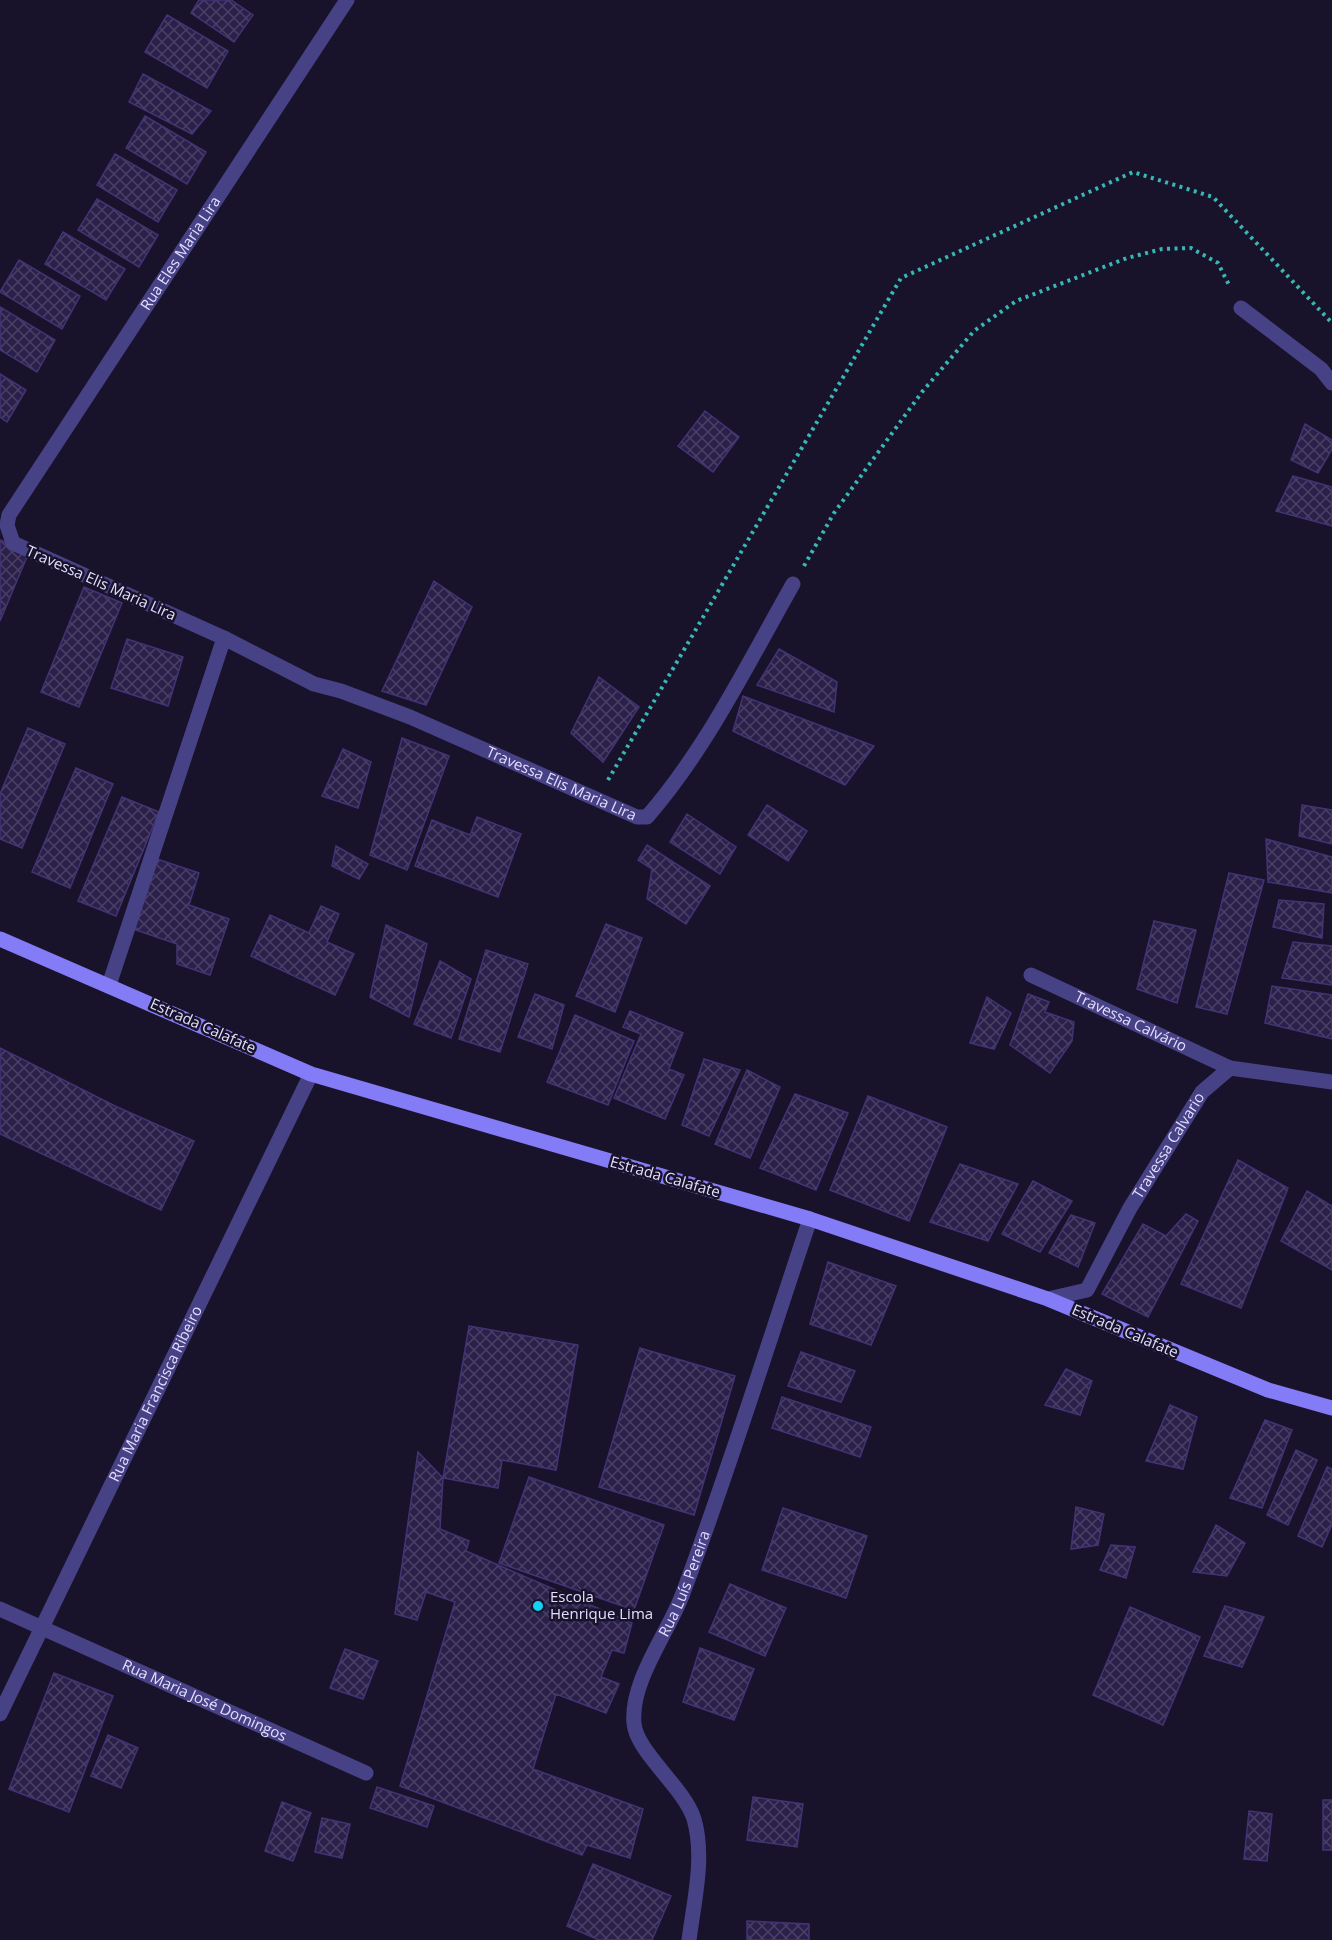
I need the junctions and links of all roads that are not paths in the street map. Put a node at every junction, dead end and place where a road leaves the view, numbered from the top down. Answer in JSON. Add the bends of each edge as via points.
{"nodes":[{"id":1,"x":347,"y":0,"type":"edge"},
{"id":2,"x":1241,"y":308,"type":"road end"},
{"id":3,"x":1332,"y":383,"type":"edge"},
{"id":4,"x":12,"y":507,"type":"joint"},
{"id":5,"x":793,"y":585,"type":"road end"},
{"id":6,"x":224,"y":638,"type":"junction"},
{"id":7,"x":0,"y":939,"type":"edge"},
{"id":8,"x":1031,"y":975,"type":"dead end"},
{"id":9,"x":109,"y":985,"type":"junction"},
{"id":10,"x":1230,"y":1068,"type":"junction"},
{"id":11,"x":311,"y":1074,"type":"junction"},
{"id":12,"x":1332,"y":1082,"type":"edge"},
{"id":13,"x":810,"y":1219,"type":"junction"},
{"id":14,"x":1048,"y":1299,"type":"junction"},
{"id":15,"x":1332,"y":1408,"type":"edge"},
{"id":16,"x":0,"y":1610,"type":"edge"},
{"id":17,"x":42,"y":1626,"type":"junction"},
{"id":18,"x":0,"y":1714,"type":"edge"},
{"id":19,"x":366,"y":1773,"type":"dead end"},
{"id":20,"x":689,"y":1940,"type":"edge"}],
"edges":[{"from":1,"to":4,"type":"street","name":"Rua Eles Maria Lira"},
{"from":2,"to":3,"type":"street","via":[[1320,369]]},
{"from":4,"to":6,"type":"street","name":"Travessa Elis Maria Lira","via":[[8,525],[13,543]]},
{"from":5,"to":6,"type":"street","name":"Travessa Elis Maria Lira","via":[[670,790],[647,817],[637,818],[410,717],[341,690],[314,684]]},
{"from":6,"to":9,"type":"street"},
{"from":7,"to":9,"type":"street","name":"Estrada Calafate"},
{"from":8,"to":10,"type":"street","name":"Travessa Calvário"},
{"from":9,"to":11,"type":"street","name":"Estrada Calafate"},
{"from":10,"to":12,"type":"street"},
{"from":10,"to":14,"type":"street","name":"Travessa Calvario","via":[[1202,1092],[1130,1208],[1087,1290]]},
{"from":11,"to":13,"type":"street","name":"Estrada Calafate"},
{"from":11,"to":17,"type":"street","name":"Rua Maria Francisca Ribeiro"},
{"from":13,"to":14,"type":"street","name":"Estrada Calafate"},
{"from":13,"to":20,"type":"street","name":"Rua Luís Pereira","via":[[682,1595],[639,1688],[634,1724],[642,1744],[693,1817],[699,1850]]},
{"from":14,"to":15,"type":"street","name":"Estrada Calafate","via":[[1268,1390]]},
{"from":16,"to":17,"type":"street","name":"Rua Maria José Domingos"},
{"from":17,"to":18,"type":"street","name":"Rua Maria Francisca Ribeiro"},
{"from":17,"to":19,"type":"street","name":"Rua Maria José Domingos"}]}
